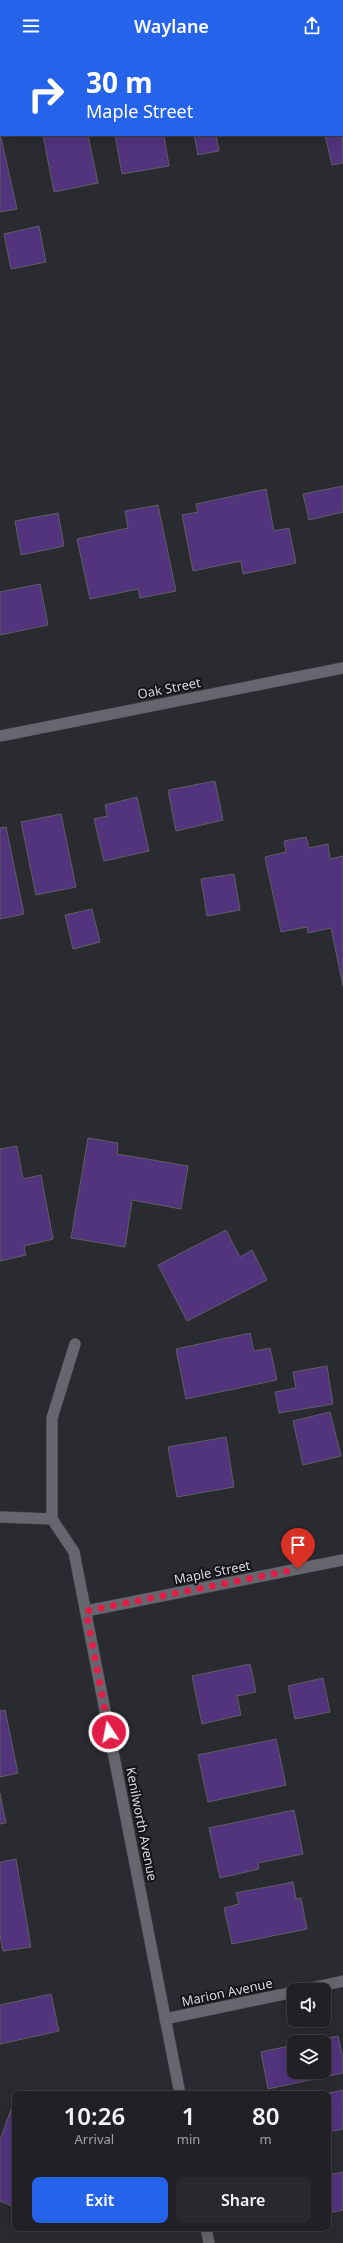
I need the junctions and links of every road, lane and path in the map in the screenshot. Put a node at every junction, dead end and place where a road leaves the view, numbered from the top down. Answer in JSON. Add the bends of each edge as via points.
{"nodes":[{"id":1,"x":343,"y":668,"type":"edge"},
{"id":2,"x":0,"y":736,"type":"edge"},
{"id":3,"x":75,"y":1344,"type":"dead end"},
{"id":4,"x":0,"y":1516,"type":"edge"},
{"id":5,"x":52,"y":1519,"type":"junction"},
{"id":6,"x":343,"y":1560,"type":"edge"},
{"id":7,"x":86,"y":1611,"type":"junction"},
{"id":8,"x":343,"y":1981,"type":"edge"},
{"id":9,"x":331,"y":1984,"type":"edge"},
{"id":10,"x":287,"y":1993,"type":"edge"},
{"id":11,"x":165,"y":2019,"type":"junction"},
{"id":12,"x":179,"y":2091,"type":"edge"},
{"id":13,"x":207,"y":2231,"type":"edge"},
{"id":14,"x":209,"y":2243,"type":"edge"}],
"edges":[{"from":1,"to":2,"type":"street","name":"Oak Street"},
{"from":3,"to":5,"type":"street","via":[[52,1418]]},
{"from":4,"to":5,"type":"street"},
{"from":5,"to":7,"type":"street","name":"Kenilworth Avenue","via":[[74,1552]]},
{"from":6,"to":7,"type":"street","name":"Maple Street"},
{"from":7,"to":11,"type":"street","name":"Kenilworth Avenue"},
{"from":8,"to":9,"type":"street"},
{"from":10,"to":11,"type":"street","name":"Marion Avenue"},
{"from":11,"to":12,"type":"street","name":"Kenilworth Avenue"},
{"from":13,"to":14,"type":"street"}]}
